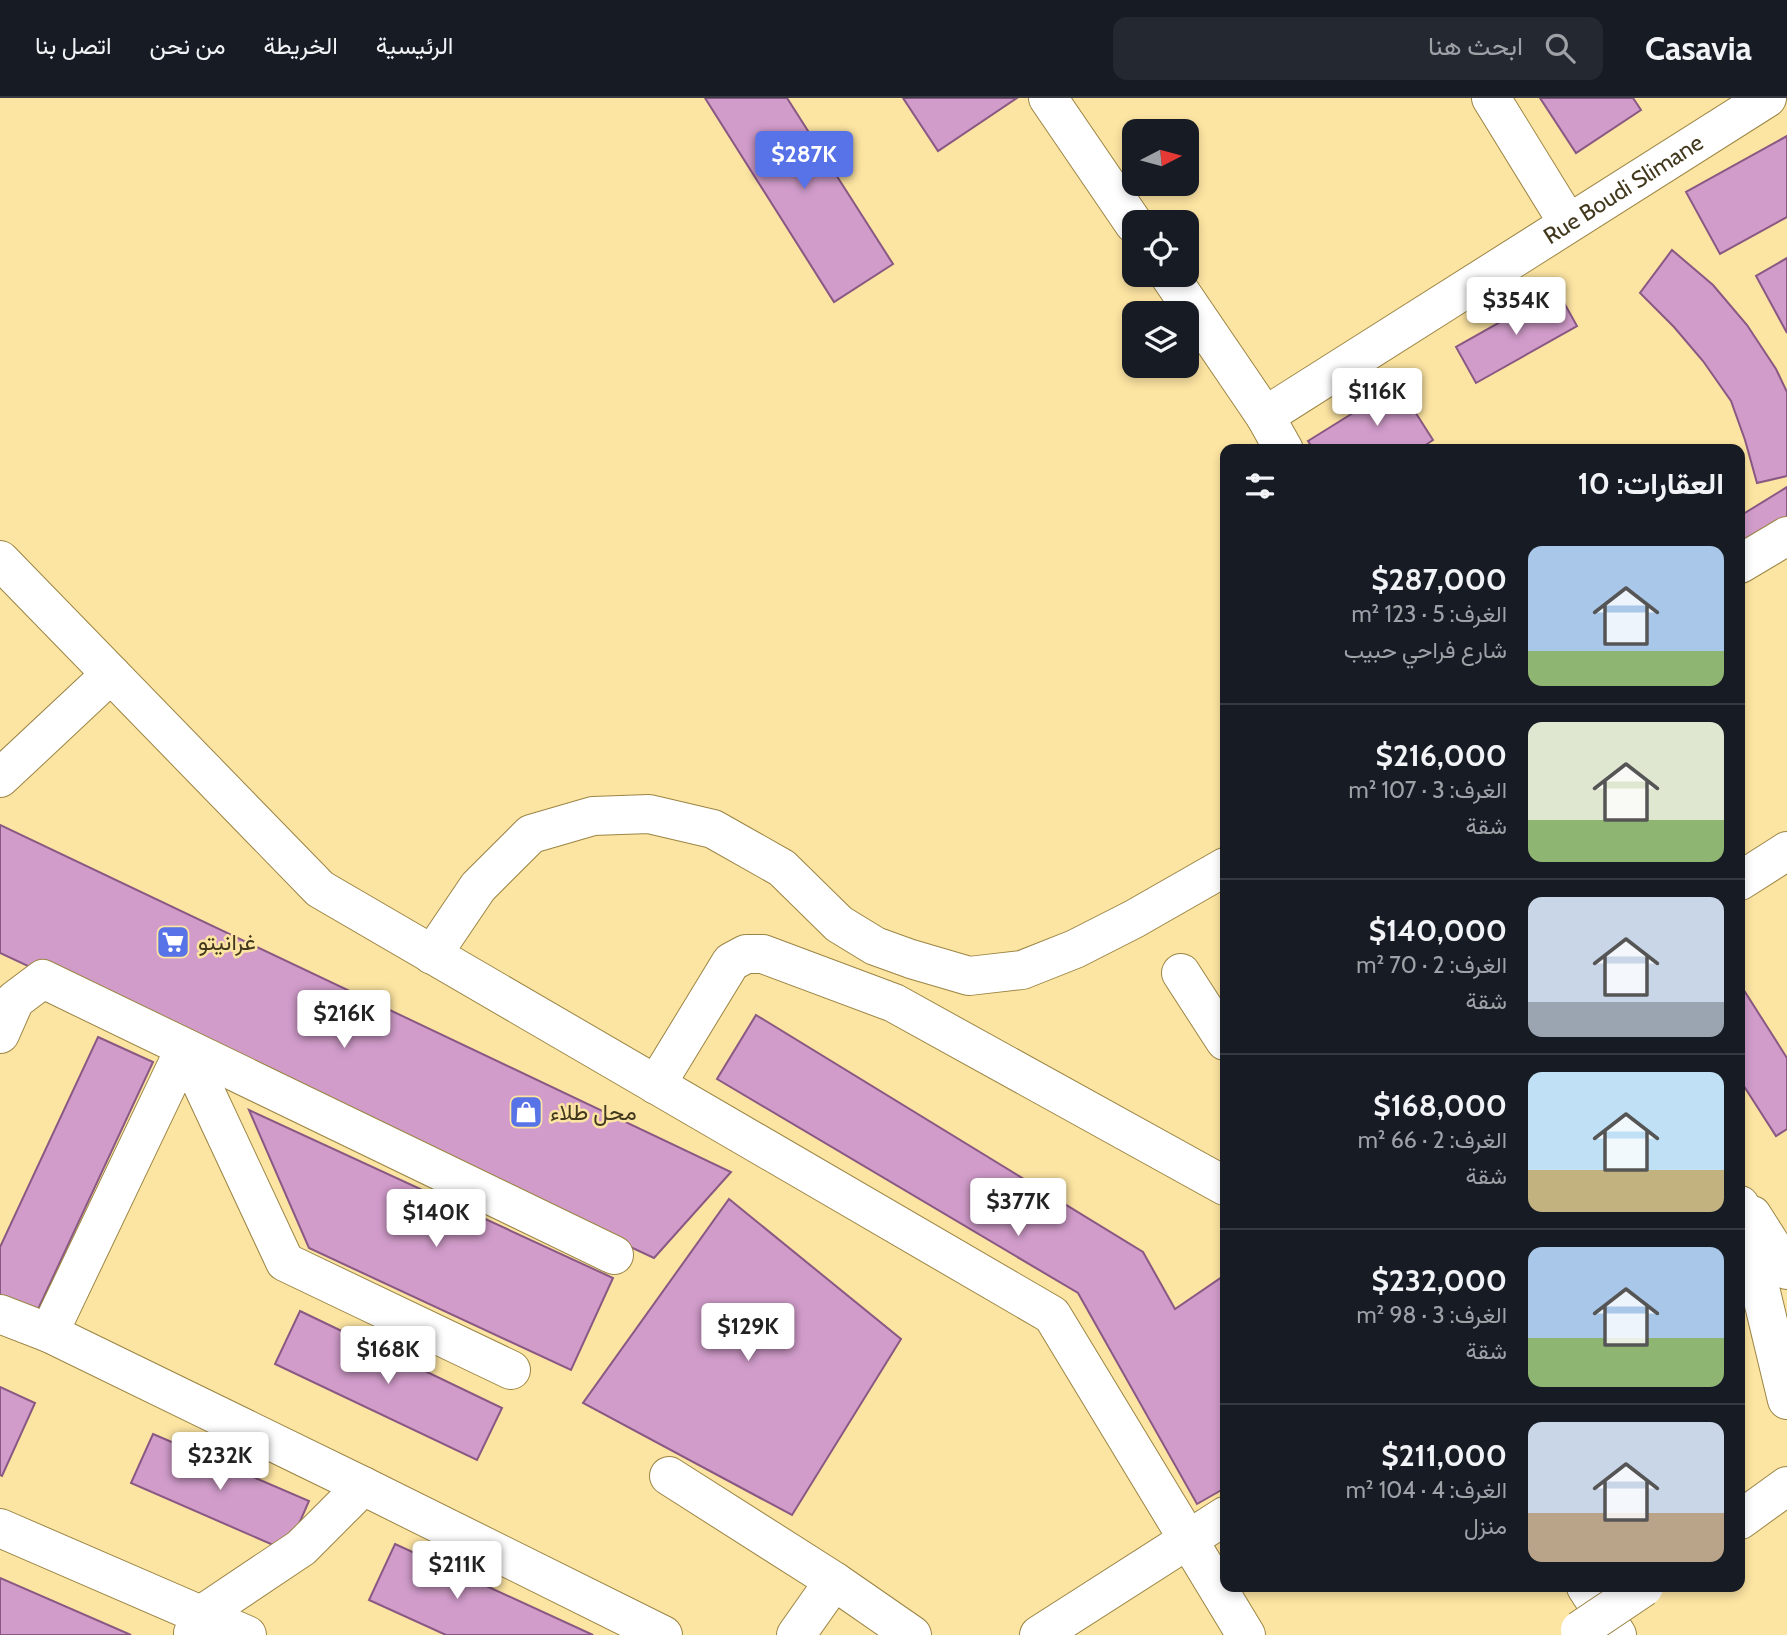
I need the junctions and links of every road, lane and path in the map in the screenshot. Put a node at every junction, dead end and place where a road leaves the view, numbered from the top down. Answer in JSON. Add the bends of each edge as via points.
{"nodes":[{"id":1,"x":1048,"y":98,"type":"edge"},
{"id":2,"x":1491,"y":98,"type":"edge"},
{"id":3,"x":1767,"y":98,"type":"edge"},
{"id":4,"x":1124,"y":210,"type":"edge"},
{"id":5,"x":1568,"y":223,"type":"junction"},
{"id":6,"x":1177,"y":287,"type":"edge"},
{"id":7,"x":1265,"y":416,"type":"junction"},
{"id":8,"x":1281,"y":444,"type":"edge"},
{"id":9,"x":1787,"y":536,"type":"edge"},
{"id":10,"x":0,"y":561,"type":"edge"},
{"id":11,"x":1745,"y":561,"type":"edge"},
{"id":12,"x":110,"y":674,"type":"junction"},
{"id":13,"x":0,"y":778,"type":"edge"},
{"id":14,"x":1787,"y":850,"type":"edge"},
{"id":15,"x":1220,"y":870,"type":"edge"},
{"id":16,"x":1745,"y":878,"type":"edge"},
{"id":17,"x":432,"y":955,"type":"junction"},
{"id":18,"x":1181,"y":973,"type":"dead end"},
{"id":19,"x":5,"y":1009,"type":"edge"},
{"id":20,"x":1220,"y":1033,"type":"edge"},
{"id":21,"x":184,"y":1048,"type":"junction"},
{"id":22,"x":656,"y":1084,"type":"junction"},
{"id":23,"x":1220,"y":1183,"type":"edge"},
{"id":24,"x":1745,"y":1203,"type":"edge"},
{"id":25,"x":1745,"y":1226,"type":"edge"},
{"id":26,"x":614,"y":1255,"type":"dead end"},
{"id":27,"x":1787,"y":1270,"type":"edge"},
{"id":28,"x":0,"y":1314,"type":"edge"},
{"id":29,"x":49,"y":1333,"type":"junction"},
{"id":30,"x":510,"y":1370,"type":"dead end"},
{"id":31,"x":1787,"y":1401,"type":"edge"},
{"id":32,"x":669,"y":1476,"type":"dead end"},
{"id":33,"x":363,"y":1486,"type":"junction"},
{"id":34,"x":1787,"y":1486,"type":"edge"},
{"id":35,"x":1745,"y":1516,"type":"edge"},
{"id":36,"x":1220,"y":1519,"type":"edge"},
{"id":37,"x":0,"y":1528,"type":"edge"},
{"id":38,"x":1188,"y":1539,"type":"junction"},
{"id":39,"x":834,"y":1581,"type":"junction"},
{"id":40,"x":1220,"y":1592,"type":"edge"},
{"id":41,"x":1220,"y":1592,"type":"edge"},
{"id":42,"x":1589,"y":1592,"type":"edge"},
{"id":43,"x":1637,"y":1592,"type":"edge"},
{"id":44,"x":197,"y":1625,"type":"edge"},
{"id":45,"x":1576,"y":1633,"type":"edge"},
{"id":46,"x":247,"y":1635,"type":"edge"},
{"id":47,"x":663,"y":1635,"type":"edge"},
{"id":48,"x":796,"y":1635,"type":"edge"},
{"id":49,"x":912,"y":1635,"type":"edge"},
{"id":50,"x":1039,"y":1635,"type":"edge"},
{"id":51,"x":1246,"y":1635,"type":"edge"},
{"id":52,"x":1617,"y":1635,"type":"edge"}],
"edges":[{"from":1,"to":4,"type":"street"},
{"from":2,"to":5,"type":"street"},
{"from":3,"to":5,"type":"street","name":"Rue Boudi Slimane"},
{"from":5,"to":7,"type":"street","name":"Rue Boudi Slimane"},
{"from":6,"to":7,"type":"street"},
{"from":7,"to":8,"type":"street"},
{"from":9,"to":11,"type":"street"},
{"from":10,"to":12,"type":"street"},
{"from":12,"to":13,"type":"street"},
{"from":12,"to":17,"type":"street","via":[[320,890]]},
{"from":14,"to":16,"type":"street"},
{"from":15,"to":17,"type":"street","via":[[1075,950],[1022,970],[969,976],[875,946],[839,924],[782,868],[713,829],[649,814],[593,816],[531,834],[478,887]]},
{"from":17,"to":22,"type":"street"},
{"from":18,"to":20,"type":"street"},
{"from":19,"to":21,"type":"street","via":[[43,979]]},
{"from":21,"to":26,"type":"street"},
{"from":21,"to":29,"type":"street"},
{"from":21,"to":30,"type":"street","via":[[285,1262]]},
{"from":22,"to":23,"type":"street","via":[[731,962],[746,954],[763,954],[894,1003]]},
{"from":22,"to":38,"type":"street","via":[[1052,1315]]},
{"from":24,"to":27,"type":"street"},
{"from":25,"to":31,"type":"street"},
{"from":28,"to":29,"type":"street"},
{"from":29,"to":33,"type":"street"},
{"from":32,"to":39,"type":"street"},
{"from":33,"to":44,"type":"street","via":[[300,1548]]},
{"from":33,"to":47,"type":"street"},
{"from":34,"to":35,"type":"street"},
{"from":36,"to":38,"type":"street"},
{"from":37,"to":44,"type":"street"},
{"from":38,"to":41,"type":"street"},
{"from":38,"to":50,"type":"street"},
{"from":39,"to":48,"type":"street"},
{"from":39,"to":49,"type":"street"},
{"from":40,"to":51,"type":"street"},
{"from":42,"to":52,"type":"street"},
{"from":43,"to":45,"type":"street","bridge":true},
{"from":44,"to":46,"type":"street"}]}
